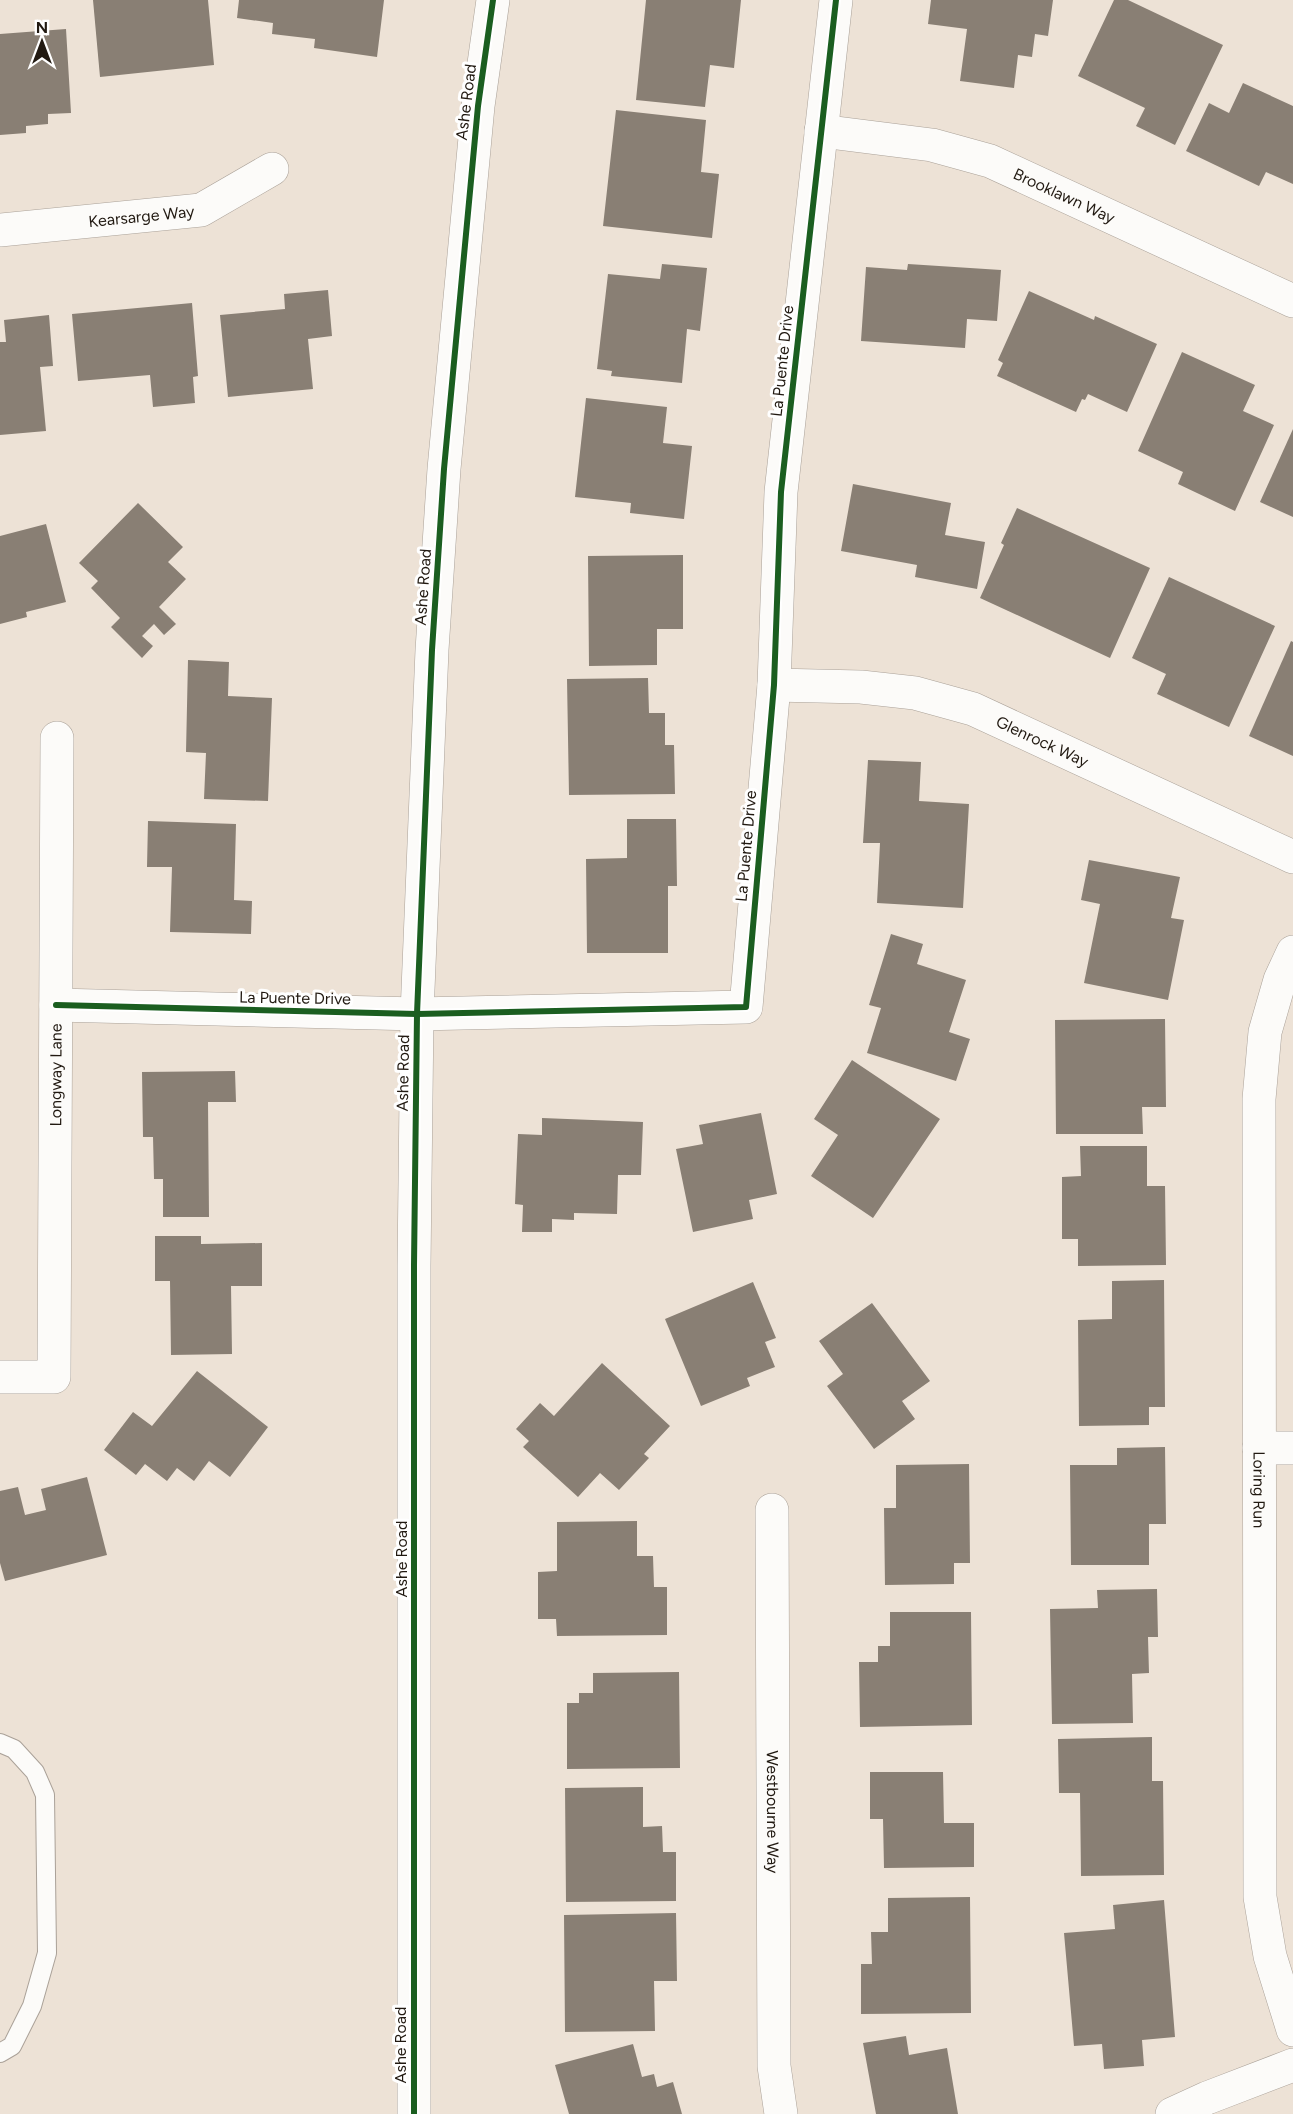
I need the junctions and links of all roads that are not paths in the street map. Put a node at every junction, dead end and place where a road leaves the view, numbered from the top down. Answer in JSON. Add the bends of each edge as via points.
{"nodes":[{"id":1,"x":493,"y":0,"type":"edge"},
{"id":2,"x":836,"y":0,"type":"edge"},
{"id":3,"x":821,"y":131,"type":"junction"},
{"id":4,"x":272,"y":169,"type":"dead end"},
{"id":5,"x":0,"y":230,"type":"edge"},
{"id":6,"x":1293,"y":301,"type":"edge"},
{"id":7,"x":774,"y":685,"type":"junction"},
{"id":8,"x":57,"y":738,"type":"dead end"},
{"id":9,"x":1293,"y":857,"type":"edge"},
{"id":10,"x":1293,"y":952,"type":"edge"},
{"id":11,"x":56,"y":1005,"type":"junction"},
{"id":12,"x":417,"y":1014,"type":"junction"},
{"id":13,"x":0,"y":1377,"type":"edge"},
{"id":14,"x":1259,"y":1448,"type":"junction"},
{"id":15,"x":1293,"y":1448,"type":"edge"},
{"id":16,"x":772,"y":1510,"type":"dead end"},
{"id":17,"x":0,"y":1743,"type":"edge"},
{"id":18,"x":1293,"y":2030,"type":"edge"},
{"id":19,"x":0,"y":2053,"type":"edge"},
{"id":20,"x":1293,"y":2065,"type":"edge"},
{"id":21,"x":414,"y":2114,"type":"edge"},
{"id":22,"x":781,"y":2114,"type":"edge"},
{"id":23,"x":1172,"y":2114,"type":"edge"}],
"edges":[{"from":1,"to":12,"type":"street","name":"Ashe Road","via":[[478,106],[444,469],[432,650]]},
{"from":2,"to":3,"type":"street","name":"La Puente Drive"},
{"from":3,"to":6,"type":"street","name":"Brooklawn Way","via":[[932,145],[990,161]]},
{"from":3,"to":7,"type":"street","name":"La Puente Drive","via":[[781,492]]},
{"from":4,"to":5,"type":"street","name":"Kearsarge Way","via":[[201,210]]},
{"from":7,"to":9,"type":"street","name":"Glenrock Way","via":[[915,693],[973,709]]},
{"from":7,"to":12,"type":"street","name":"La Puente Drive","via":[[746,1006]]},
{"from":8,"to":11,"type":"street","name":"Longway Lane"},
{"from":10,"to":14,"type":"street","name":"Loring Run","via":[[1280,980],[1265,1032],[1259,1099]]},
{"from":11,"to":12,"type":"street","name":"La Puente Drive"},
{"from":11,"to":13,"type":"street","name":"Longway Lane","via":[[54,1377]]},
{"from":12,"to":21,"type":"street","name":"Ashe Road"},
{"from":14,"to":15,"type":"street"},
{"from":14,"to":18,"type":"street","name":"Loring Run","via":[[1260,1897],[1270,1956]]},
{"from":16,"to":22,"type":"street","name":"Westbourne Way","via":[[774,2066]]},
{"from":17,"to":19,"type":"lane","via":[[14,1749],[35,1772],[45,1795],[47,1953],[32,2006],[12,2046]]},
{"from":20,"to":23,"type":"street"}]}
